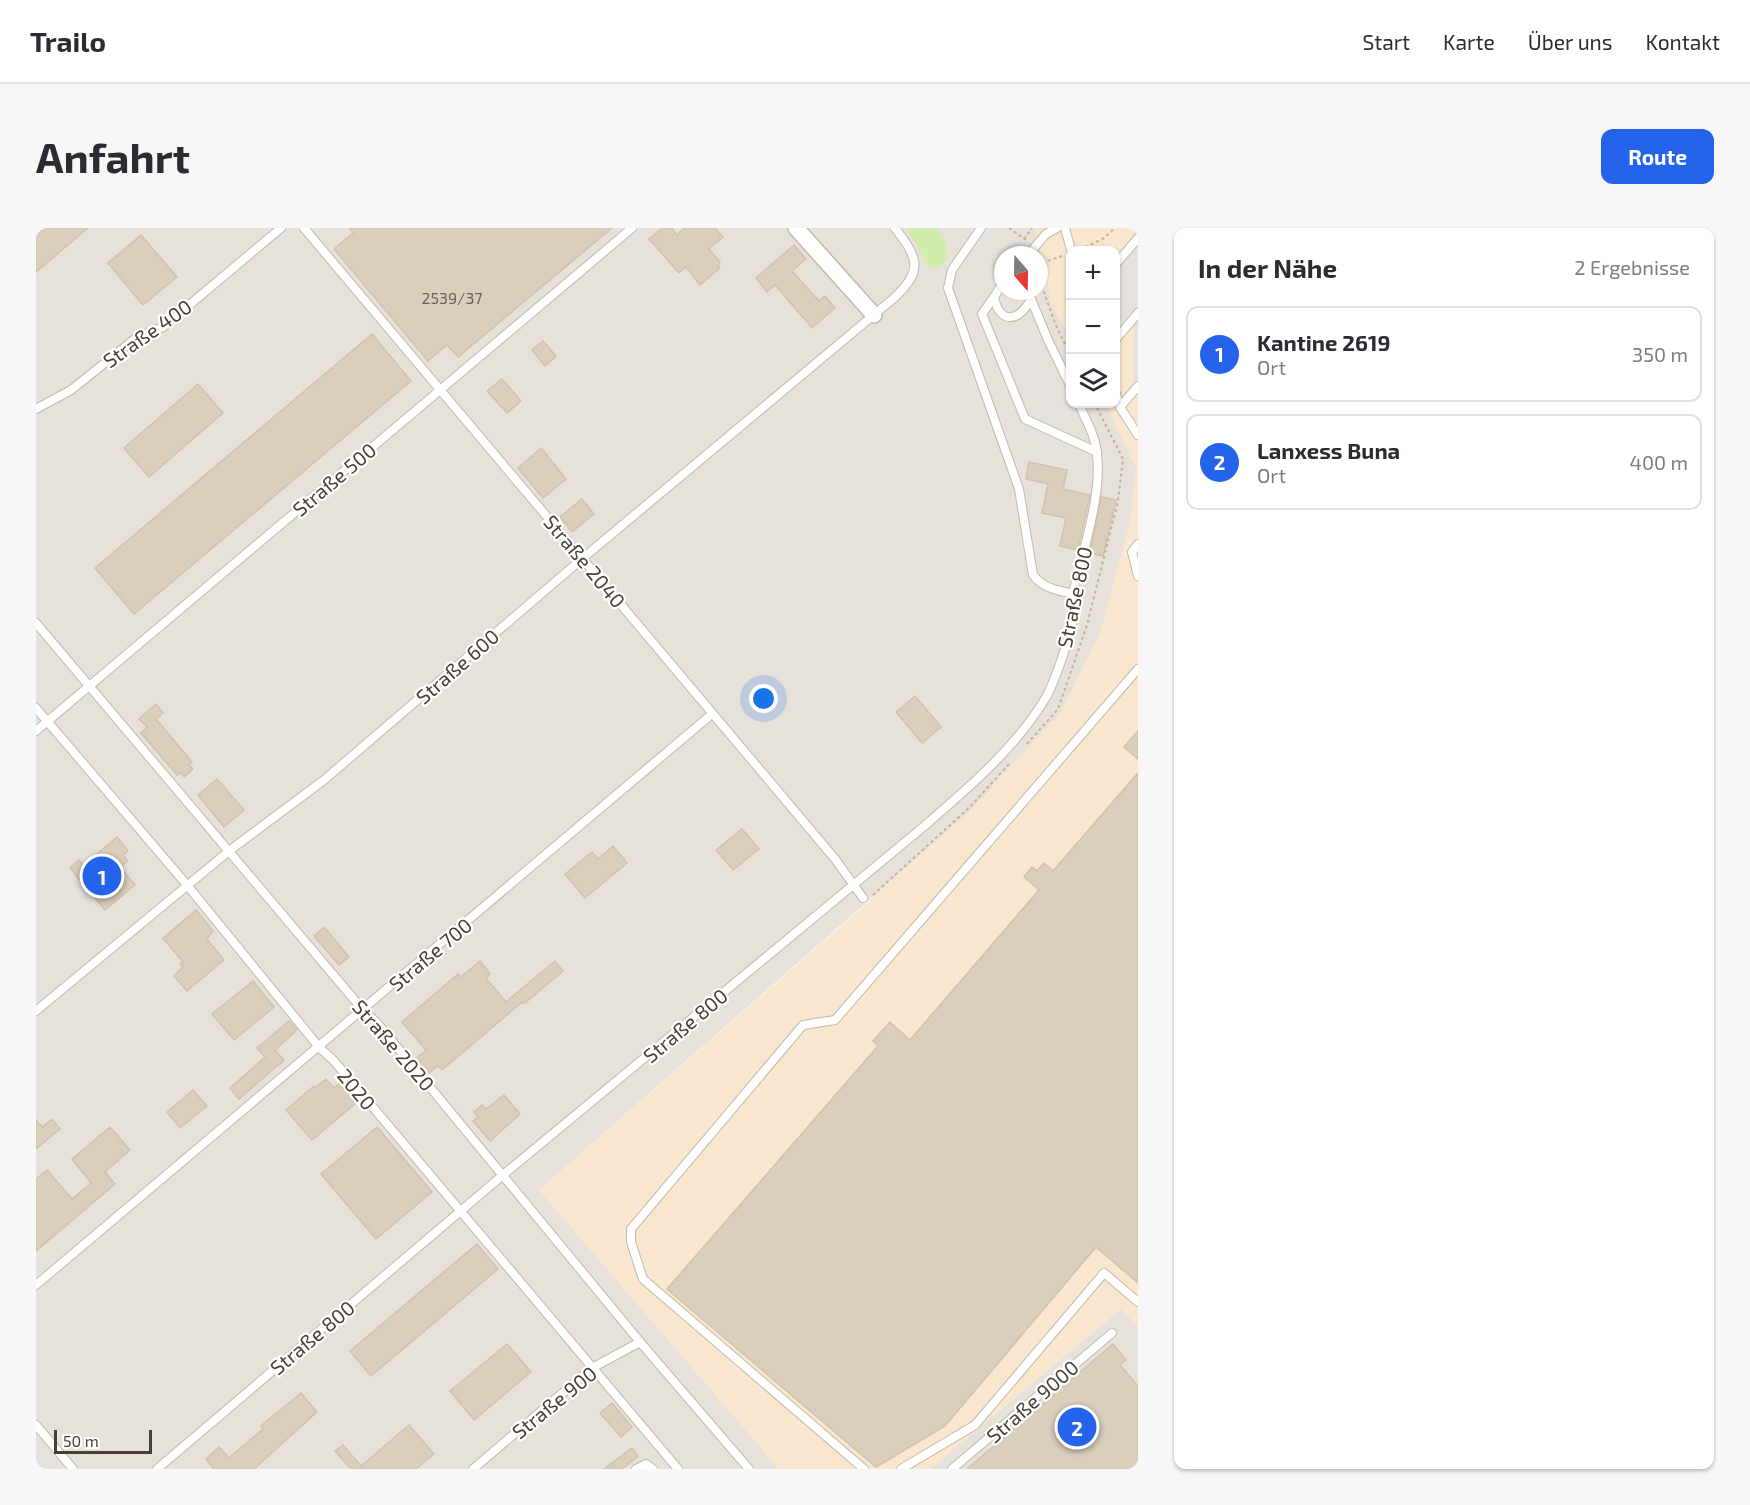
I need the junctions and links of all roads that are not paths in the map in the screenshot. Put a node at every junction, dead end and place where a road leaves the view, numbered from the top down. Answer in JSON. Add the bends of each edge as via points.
{"nodes":[{"id":1,"x":281,"y":228,"type":"edge"},
{"id":2,"x":304,"y":228,"type":"edge"},
{"id":3,"x":632,"y":228,"type":"edge"},
{"id":4,"x":796,"y":228,"type":"edge"},
{"id":5,"x":895,"y":228,"type":"edge"},
{"id":6,"x":981,"y":228,"type":"edge"},
{"id":7,"x":1057,"y":228,"type":"edge"},
{"id":8,"x":1065,"y":228,"type":"edge"},
{"id":9,"x":1138,"y":238,"type":"edge"},
{"id":10,"x":1036,"y":246,"type":"edge"},
{"id":11,"x":1067,"y":246,"type":"edge"},
{"id":12,"x":1120,"y":259,"type":"edge"},
{"id":13,"x":994,"y":297,"type":"edge"},
{"id":14,"x":995,"y":300,"type":"edge"},
{"id":15,"x":1028,"y":300,"type":"edge"},
{"id":16,"x":1032,"y":300,"type":"edge"},
{"id":17,"x":1138,"y":313,"type":"edge"},
{"id":18,"x":874,"y":315,"type":"junction"},
{"id":19,"x":1120,"y":334,"type":"edge"},
{"id":20,"x":1066,"y":375,"type":"edge"},
{"id":21,"x":1138,"y":386,"type":"edge"},
{"id":22,"x":440,"y":390,"type":"junction"},
{"id":23,"x":1120,"y":407,"type":"joint"},
{"id":24,"x":1080,"y":408,"type":"edge"},
{"id":25,"x":36,"y":409,"type":"edge"},
{"id":26,"x":1138,"y":435,"type":"edge"},
{"id":27,"x":1097,"y":452,"type":"junction"},
{"id":28,"x":1138,"y":544,"type":"edge"},
{"id":29,"x":583,"y":558,"type":"junction"},
{"id":30,"x":1138,"y":576,"type":"edge"},
{"id":31,"x":1074,"y":594,"type":"junction"},
{"id":32,"x":36,"y":623,"type":"edge"},
{"id":33,"x":1138,"y":669,"type":"edge"},
{"id":34,"x":89,"y":686,"type":"junction"},
{"id":35,"x":36,"y":708,"type":"edge"},
{"id":36,"x":712,"y":714,"type":"junction"},
{"id":37,"x":47,"y":722,"type":"junction"},
{"id":38,"x":36,"y":731,"type":"edge"},
{"id":39,"x":229,"y":851,"type":"junction"},
{"id":40,"x":188,"y":885,"type":"junction"},
{"id":41,"x":853,"y":885,"type":"junction"},
{"id":42,"x":863,"y":898,"type":"dead end"},
{"id":43,"x":363,"y":1010,"type":"junction"},
{"id":44,"x":36,"y":1011,"type":"edge"},
{"id":45,"x":320,"y":1047,"type":"junction"},
{"id":46,"x":503,"y":1175,"type":"junction"},
{"id":47,"x":460,"y":1212,"type":"junction"},
{"id":48,"x":36,"y":1285,"type":"edge"},
{"id":49,"x":1138,"y":1302,"type":"edge"},
{"id":50,"x":1112,"y":1333,"type":"dead end"},
{"id":51,"x":640,"y":1342,"type":"junction"},
{"id":52,"x":592,"y":1368,"type":"junction"},
{"id":53,"x":36,"y":1425,"type":"edge"},
{"id":54,"x":73,"y":1469,"type":"edge"},
{"id":55,"x":157,"y":1469,"type":"edge"},
{"id":56,"x":472,"y":1469,"type":"edge"},
{"id":57,"x":636,"y":1469,"type":"edge"},
{"id":58,"x":653,"y":1469,"type":"edge"},
{"id":59,"x":678,"y":1469,"type":"edge"},
{"id":60,"x":749,"y":1469,"type":"edge"},
{"id":61,"x":864,"y":1469,"type":"edge"},
{"id":62,"x":901,"y":1469,"type":"edge"},
{"id":63,"x":952,"y":1469,"type":"edge"}],
"edges":[{"from":1,"to":25,"type":"lane","name":"Straße 400","via":[[163,327],[136,338],[70,390]]},
{"from":2,"to":22,"type":"lane","name":"Straße 2040"},
{"from":3,"to":22,"type":"lane","name":"Straße 500"},
{"from":4,"to":18,"type":"street"},
{"from":5,"to":18,"type":"lane","name":"Straße 600","via":[[909,246],[914,274]]},
{"from":6,"to":31,"type":"lane","via":[[952,270],[948,288],[1019,489],[1033,575],[1041,584]]},
{"from":7,"to":10,"type":"lane"},
{"from":8,"to":11,"type":"lane"},
{"from":9,"to":12,"type":"lane"},
{"from":13,"to":27,"type":"lane","via":[[982,314],[1025,419]]},
{"from":14,"to":15,"type":"lane","via":[[1003,315],[1017,317]]},
{"from":16,"to":20,"type":"lane"},
{"from":17,"to":19,"type":"lane"},
{"from":18,"to":29,"type":"lane","name":"Straße 600"},
{"from":21,"to":23,"type":"lane"},
{"from":22,"to":29,"type":"lane","name":"Straße 2040"},
{"from":22,"to":34,"type":"lane","name":"Straße 500"},
{"from":23,"to":26,"type":"lane"},
{"from":24,"to":27,"type":"lane"},
{"from":27,"to":31,"type":"lane","name":"Straße 800","via":[[1094,503]]},
{"from":28,"to":30,"type":"lane","via":[[1132,552]]},
{"from":29,"to":36,"type":"lane","name":"Straße 2040"},
{"from":29,"to":39,"type":"lane","name":"Straße 600","via":[[324,780]]},
{"from":31,"to":41,"type":"lane","name":"Straße 800","via":[[1073,618],[1054,680],[1027,724],[984,773]]},
{"from":32,"to":34,"type":"lane","name":"Straße 2020"},
{"from":33,"to":61,"type":"lane","via":[[835,1020],[803,1025],[631,1229],[631,1242],[643,1279]]},
{"from":34,"to":37,"type":"lane","name":"Straße 500"},
{"from":34,"to":39,"type":"lane","name":"Straße 2020"},
{"from":35,"to":37,"type":"lane","name":"2020"},
{"from":36,"to":41,"type":"lane","name":"Straße 2040"},
{"from":36,"to":43,"type":"lane","name":"Straße 700"},
{"from":37,"to":38,"type":"lane","name":"Straße 500"},
{"from":37,"to":40,"type":"lane","name":"2020"},
{"from":39,"to":40,"type":"lane","name":"Straße 600"},
{"from":39,"to":43,"type":"lane","name":"Straße 2020"},
{"from":40,"to":44,"type":"lane","name":"Straße 600"},
{"from":40,"to":45,"type":"lane","name":"2020"},
{"from":41,"to":42,"type":"lane","name":"Straße 2040"},
{"from":41,"to":46,"type":"lane","name":"Straße 800"},
{"from":43,"to":45,"type":"lane","name":"Straße 700"},
{"from":43,"to":46,"type":"lane","name":"Straße 2020"},
{"from":45,"to":47,"type":"lane","name":"2020"},
{"from":45,"to":48,"type":"lane","name":"Straße 700"},
{"from":46,"to":47,"type":"lane","name":"Straße 800"},
{"from":46,"to":51,"type":"lane","name":"Straße 2020"},
{"from":47,"to":52,"type":"lane","name":"2020"},
{"from":47,"to":55,"type":"lane","name":"Straße 800"},
{"from":49,"to":62,"type":"lane","via":[[1104,1273],[975,1425]]},
{"from":50,"to":63,"type":"lane","name":"Straße 9000"},
{"from":51,"to":52,"type":"lane","name":"Straße 900"},
{"from":51,"to":60,"type":"lane","name":"Straße 2020"},
{"from":52,"to":56,"type":"lane","name":"Straße 900"},
{"from":52,"to":59,"type":"lane","name":"2020"},
{"from":53,"to":54,"type":"lane"},
{"from":57,"to":58,"type":"lane","via":[[646,1464]]}]}
